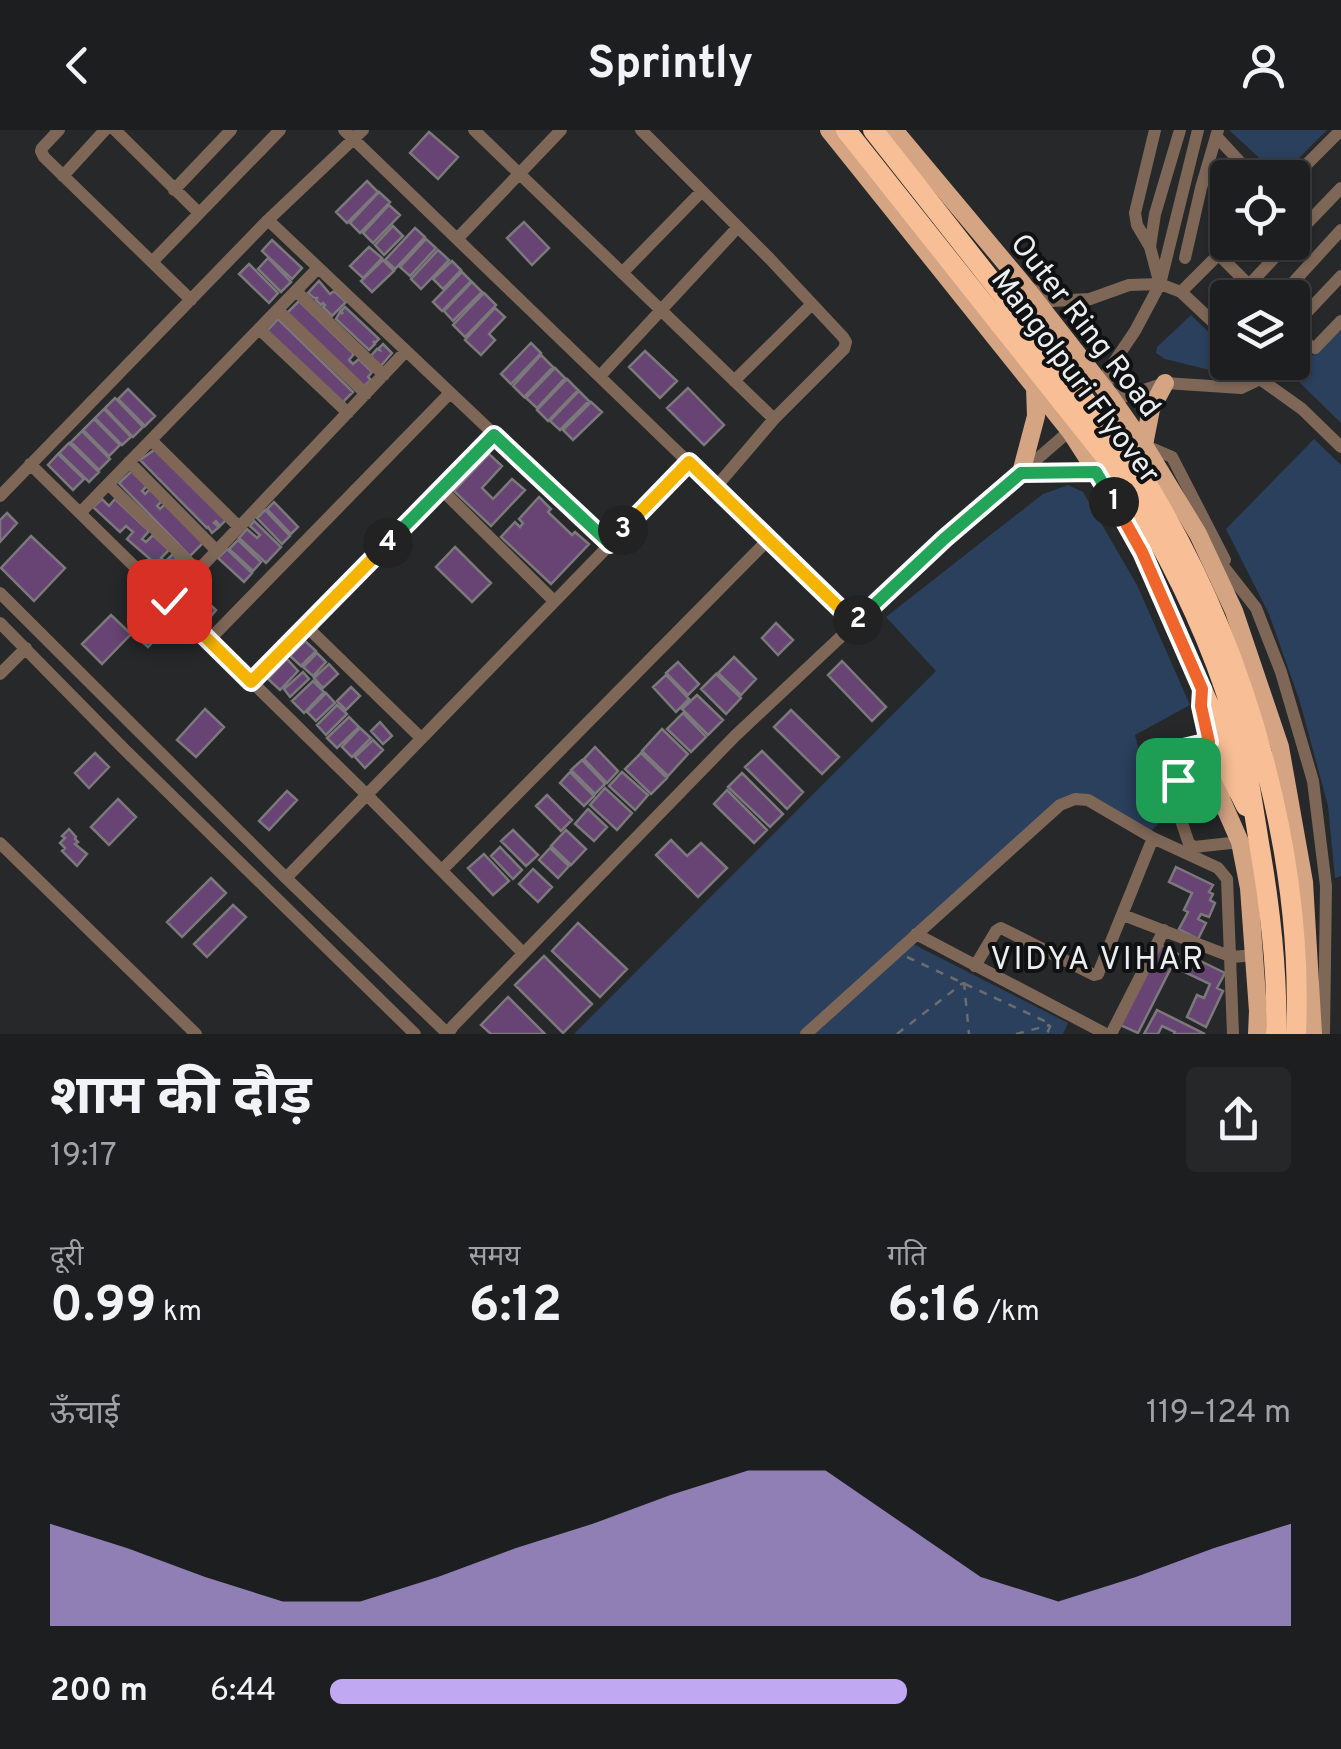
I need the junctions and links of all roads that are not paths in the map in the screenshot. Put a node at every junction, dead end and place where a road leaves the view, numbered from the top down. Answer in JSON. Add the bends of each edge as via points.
{"nodes":[{"id":1,"x":59,"y":130,"type":"edge"},
{"id":2,"x":105,"y":130,"type":"edge"},
{"id":3,"x":115,"y":130,"type":"edge"},
{"id":4,"x":231,"y":130,"type":"edge"},
{"id":5,"x":474,"y":130,"type":"edge"},
{"id":6,"x":562,"y":130,"type":"edge"},
{"id":7,"x":641,"y":130,"type":"edge"},
{"id":8,"x":829,"y":130,"type":"edge"},
{"id":9,"x":846,"y":130,"type":"edge"},
{"id":10,"x":873,"y":130,"type":"edge"},
{"id":11,"x":894,"y":130,"type":"edge"},
{"id":12,"x":1180,"y":130,"type":"edge"},
{"id":13,"x":1198,"y":130,"type":"edge"},
{"id":14,"x":1152,"y":131,"type":"edge"},
{"id":15,"x":274,"y":132,"type":"edge"},
{"id":16,"x":354,"y":133,"type":"edge"},
{"id":17,"x":1217,"y":133,"type":"edge"},
{"id":18,"x":1338,"y":139,"type":"edge"},
{"id":19,"x":1240,"y":160,"type":"edge"},
{"id":20,"x":1310,"y":163,"type":"edge"},
{"id":21,"x":519,"y":174,"type":"junction"},
{"id":22,"x":63,"y":176,"type":"junction"},
{"id":23,"x":1341,"y":188,"type":"edge"},
{"id":24,"x":174,"y":190,"type":"junction"},
{"id":25,"x":702,"y":191,"type":"junction"},
{"id":26,"x":199,"y":213,"type":"junction"},
{"id":27,"x":268,"y":220,"type":"junction"},
{"id":28,"x":1310,"y":221,"type":"edge"},
{"id":29,"x":738,"y":228,"type":"junction"},
{"id":30,"x":1341,"y":230,"type":"edge"},
{"id":31,"x":457,"y":239,"type":"junction"},
{"id":32,"x":1150,"y":248,"type":"junction"},
{"id":33,"x":1185,"y":258,"type":"dead end"},
{"id":34,"x":1214,"y":260,"type":"edge"},
{"id":35,"x":1224,"y":260,"type":"edge"},
{"id":36,"x":1273,"y":260,"type":"edge"},
{"id":37,"x":152,"y":262,"type":"junction"},
{"id":38,"x":318,"y":268,"type":"junction"},
{"id":39,"x":622,"y":273,"type":"junction"},
{"id":40,"x":1341,"y":276,"type":"edge"},
{"id":41,"x":1244,"y":280,"type":"edge"},
{"id":42,"x":1254,"y":280,"type":"edge"},
{"id":43,"x":1295,"y":280,"type":"edge"},
{"id":44,"x":1022,"y":284,"type":"junction"},
{"id":45,"x":1160,"y":284,"type":"junction"},
{"id":46,"x":296,"y":291,"type":"junction"},
{"id":47,"x":1182,"y":292,"type":"junction"},
{"id":48,"x":190,"y":300,"type":"junction"},
{"id":49,"x":812,"y":304,"type":"junction"},
{"id":50,"x":278,"y":310,"type":"junction"},
{"id":51,"x":660,"y":311,"type":"junction"},
{"id":52,"x":1210,"y":319,"type":"edge"},
{"id":53,"x":1340,"y":324,"type":"edge"},
{"id":54,"x":259,"y":329,"type":"junction"},
{"id":55,"x":992,"y":335,"type":"junction"},
{"id":56,"x":406,"y":352,"type":"junction"},
{"id":57,"x":384,"y":375,"type":"junction"},
{"id":58,"x":600,"y":376,"type":"junction"},
{"id":59,"x":1258,"y":380,"type":"edge"},
{"id":60,"x":1261,"y":380,"type":"edge"},
{"id":61,"x":734,"y":381,"type":"junction"},
{"id":62,"x":1164,"y":383,"type":"junction"},
{"id":63,"x":1035,"y":388,"type":"junction"},
{"id":64,"x":1107,"y":392,"type":"junction"},
{"id":65,"x":450,"y":393,"type":"junction"},
{"id":66,"x":366,"y":394,"type":"junction"},
{"id":67,"x":348,"y":413,"type":"junction"},
{"id":68,"x":774,"y":419,"type":"junction"},
{"id":69,"x":1070,"y":431,"type":"junction"},
{"id":70,"x":494,"y":435,"type":"junction"},
{"id":71,"x":151,"y":440,"type":"junction"},
{"id":72,"x":1144,"y":445,"type":"junction"},
{"id":73,"x":1341,"y":447,"type":"edge"},
{"id":74,"x":129,"y":462,"type":"junction"},
{"id":75,"x":689,"y":462,"type":"junction"},
{"id":76,"x":30,"y":464,"type":"junction"},
{"id":77,"x":1096,"y":472,"type":"junction"},
{"id":78,"x":1021,"y":473,"type":"junction"},
{"id":79,"x":108,"y":484,"type":"junction"},
{"id":80,"x":715,"y":488,"type":"junction"},
{"id":81,"x":441,"y":489,"type":"junction"},
{"id":82,"x":0,"y":496,"type":"edge"},
{"id":83,"x":80,"y":513,"type":"junction"},
{"id":84,"x":240,"y":527,"type":"junction"},
{"id":85,"x":1198,"y":534,"type":"junction"},
{"id":86,"x":768,"y":540,"type":"junction"},
{"id":87,"x":610,"y":544,"type":"junction"},
{"id":88,"x":217,"y":550,"type":"junction"},
{"id":89,"x":198,"y":570,"type":"junction"},
{"id":90,"x":1238,"y":585,"type":"junction"},
{"id":91,"x":0,"y":594,"type":"edge"},
{"id":92,"x":169,"y":601,"type":"junction"},
{"id":93,"x":554,"y":601,"type":"junction"},
{"id":94,"x":0,"y":623,"type":"edge"},
{"id":95,"x":855,"y":623,"type":"junction"},
{"id":96,"x":306,"y":626,"type":"junction"},
{"id":97,"x":209,"y":640,"type":"junction"},
{"id":98,"x":26,"y":648,"type":"junction"},
{"id":99,"x":0,"y":674,"type":"edge"},
{"id":100,"x":251,"y":682,"type":"junction"},
{"id":101,"x":1202,"y":689,"type":"junction"},
{"id":102,"x":420,"y":738,"type":"junction"},
{"id":103,"x":1209,"y":742,"type":"junction"},
{"id":104,"x":160,"y":752,"type":"junction"},
{"id":105,"x":144,"y":768,"type":"junction"},
{"id":106,"x":1216,"y":774,"type":"junction"},
{"id":107,"x":366,"y":794,"type":"junction"},
{"id":108,"x":1222,"y":801,"type":"junction"},
{"id":109,"x":1266,"y":803,"type":"junction"},
{"id":110,"x":1248,"y":836,"type":"junction"},
{"id":111,"x":1298,"y":836,"type":"junction"},
{"id":112,"x":1153,"y":838,"type":"junction"},
{"id":113,"x":0,"y":843,"type":"edge"},
{"id":114,"x":442,"y":870,"type":"junction"},
{"id":115,"x":286,"y":878,"type":"junction"},
{"id":116,"x":1123,"y":915,"type":"junction"},
{"id":117,"x":1164,"y":930,"type":"junction"},
{"id":118,"x":916,"y":934,"type":"junction"},
{"id":119,"x":523,"y":954,"type":"junction"},
{"id":120,"x":1255,"y":955,"type":"junction"},
{"id":121,"x":1232,"y":958,"type":"junction"},
{"id":122,"x":975,"y":966,"type":"junction"},
{"id":123,"x":196,"y":1034,"type":"edge"},
{"id":124,"x":415,"y":1034,"type":"edge"},
{"id":125,"x":448,"y":1034,"type":"edge"},
{"id":126,"x":806,"y":1034,"type":"edge"},
{"id":127,"x":1108,"y":1034,"type":"edge"},
{"id":128,"x":1233,"y":1034,"type":"edge"},
{"id":129,"x":1257,"y":1034,"type":"edge"},
{"id":130,"x":1276,"y":1034,"type":"edge"},
{"id":131,"x":1296,"y":1034,"type":"edge"},
{"id":132,"x":1313,"y":1034,"type":"edge"},
{"id":133,"x":1324,"y":1034,"type":"edge"}],
"edges":[{"from":1,"to":22,"type":"street","via":[[41,152]]},
{"from":2,"to":22,"type":"street"},
{"from":3,"to":24,"type":"street"},
{"from":4,"to":24,"type":"street"},
{"from":5,"to":21,"type":"street"},
{"from":6,"to":21,"type":"street"},
{"from":7,"to":25,"type":"street"},
{"from":8,"to":55,"type":"main road"},
{"from":9,"to":109,"type":"highway","name":"Mangolpuri Flyover","bridge":true,"via":[[1120,475],[1198,620]]},
{"from":10,"to":109,"type":"highway","name":"Mangolpuri Flyover","bridge":true,"via":[[1136,464],[1182,542],[1250,714]]},
{"from":11,"to":44,"type":"main road","name":"Outer Ring Road"},
{"from":12,"to":32,"type":"street"},
{"from":13,"to":45,"type":"street"},
{"from":14,"to":32,"type":"street","via":[[1136,213]]},
{"from":15,"to":26,"type":"street"},
{"from":16,"to":27,"type":"street"},
{"from":16,"to":31,"type":"street"},
{"from":17,"to":19,"type":"street"},
{"from":17,"to":33,"type":"street"},
{"from":18,"to":20,"type":"street"},
{"from":21,"to":31,"type":"street"},
{"from":21,"to":39,"type":"street"},
{"from":22,"to":37,"type":"street"},
{"from":23,"to":28,"type":"street"},
{"from":24,"to":26,"type":"street"},
{"from":25,"to":29,"type":"street"},
{"from":25,"to":39,"type":"street"},
{"from":26,"to":37,"type":"street"},
{"from":27,"to":38,"type":"street"},
{"from":27,"to":48,"type":"street"},
{"from":29,"to":49,"type":"street"},
{"from":29,"to":51,"type":"street"},
{"from":30,"to":43,"type":"street"},
{"from":31,"to":58,"type":"street"},
{"from":32,"to":45,"type":"street"},
{"from":34,"to":47,"type":"street"},
{"from":35,"to":41,"type":"street"},
{"from":36,"to":42,"type":"street"},
{"from":37,"to":48,"type":"street"},
{"from":38,"to":46,"type":"street"},
{"from":38,"to":56,"type":"street"},
{"from":39,"to":51,"type":"street"},
{"from":40,"to":53,"type":"street","via":[[1292,328],[1315,348]]},
{"from":44,"to":45,"type":"street","via":[[1052,301]]},
{"from":44,"to":55,"type":"main road","via":[[1032,328],[1016,339]]},
{"from":44,"to":64,"type":"main road","name":"Outer Ring Road"},
{"from":45,"to":47,"type":"street"},
{"from":45,"to":64,"type":"street","via":[[1108,371]]},
{"from":46,"to":50,"type":"street"},
{"from":46,"to":57,"type":"street"},
{"from":47,"to":52,"type":"street"},
{"from":48,"to":76,"type":"street"},
{"from":49,"to":61,"type":"street"},
{"from":49,"to":68,"type":"street","via":[[844,337],[844,349]]},
{"from":50,"to":54,"type":"street"},
{"from":50,"to":66,"type":"street"},
{"from":51,"to":58,"type":"street"},
{"from":51,"to":61,"type":"street"},
{"from":54,"to":67,"type":"street"},
{"from":54,"to":71,"type":"street"},
{"from":55,"to":63,"type":"main road"},
{"from":56,"to":57,"type":"street"},
{"from":56,"to":65,"type":"street"},
{"from":57,"to":66,"type":"street"},
{"from":58,"to":75,"type":"street"},
{"from":59,"to":62,"type":"street","via":[[1241,388]]},
{"from":60,"to":73,"type":"street"},
{"from":61,"to":68,"type":"street"},
{"from":62,"to":64,"type":"street","via":[[1123,397]]},
{"from":62,"to":72,"type":"main road"},
{"from":63,"to":69,"type":"main road"},
{"from":63,"to":78,"type":"main road","via":[[1036,416]]},
{"from":64,"to":69,"type":"street"},
{"from":64,"to":72,"type":"main road","name":"Outer Ring Road"},
{"from":65,"to":70,"type":"street"},
{"from":65,"to":97,"type":"street"},
{"from":66,"to":67,"type":"street"},
{"from":67,"to":84,"type":"street"},
{"from":68,"to":80,"type":"street"},
{"from":69,"to":77,"type":"main road"},
{"from":69,"to":78,"type":"street"},
{"from":70,"to":81,"type":"street"},
{"from":70,"to":87,"type":"street"},
{"from":71,"to":74,"type":"street"},
{"from":71,"to":84,"type":"street"},
{"from":72,"to":85,"type":"main road","name":"Outer Ring Road"},
{"from":72,"to":90,"type":"street","via":[[1172,458]]},
{"from":74,"to":79,"type":"street"},
{"from":74,"to":88,"type":"street"},
{"from":75,"to":80,"type":"street"},
{"from":75,"to":87,"type":"street"},
{"from":76,"to":82,"type":"street"},
{"from":76,"to":83,"type":"street"},
{"from":77,"to":78,"type":"main road"},
{"from":77,"to":101,"type":"main road","via":[[1142,552]]},
{"from":78,"to":95,"type":"street"},
{"from":79,"to":83,"type":"street"},
{"from":79,"to":89,"type":"street"},
{"from":80,"to":86,"type":"street"},
{"from":81,"to":93,"type":"street"},
{"from":81,"to":96,"type":"street"},
{"from":83,"to":92,"type":"street"},
{"from":84,"to":88,"type":"street"},
{"from":85,"to":90,"type":"street"},
{"from":85,"to":111,"type":"main road","name":"Outer Ring Road","via":[[1234,612],[1280,747]]},
{"from":86,"to":95,"type":"street"},
{"from":86,"to":114,"type":"street"},
{"from":87,"to":93,"type":"street"},
{"from":88,"to":89,"type":"street"},
{"from":89,"to":92,"type":"street"},
{"from":90,"to":133,"type":"street","via":[[1256,608],[1281,672],[1313,781],[1326,886]]},
{"from":91,"to":104,"type":"street"},
{"from":92,"to":97,"type":"street"},
{"from":93,"to":102,"type":"street"},
{"from":94,"to":98,"type":"street"},
{"from":95,"to":119,"type":"street"},
{"from":96,"to":100,"type":"street"},
{"from":96,"to":102,"type":"street"},
{"from":97,"to":100,"type":"street"},
{"from":98,"to":99,"type":"street"},
{"from":98,"to":105,"type":"street"},
{"from":100,"to":107,"type":"street"},
{"from":101,"to":103,"type":"main road"},
{"from":101,"to":110,"type":"highway"},
{"from":102,"to":107,"type":"street"},
{"from":103,"to":106,"type":"main road"},
{"from":103,"to":106,"type":"street","via":[[1170,753],[1180,781]]},
{"from":104,"to":105,"type":"street"},
{"from":104,"to":115,"type":"street"},
{"from":105,"to":124,"type":"street"},
{"from":106,"to":108,"type":"main road"},
{"from":107,"to":114,"type":"street"},
{"from":107,"to":115,"type":"street"},
{"from":108,"to":110,"type":"main road"},
{"from":108,"to":110,"type":"street","via":[[1179,814],[1190,844]]},
{"from":109,"to":110,"type":"highway","name":"Mangolpuri Flyover"},
{"from":109,"to":111,"type":"highway"},
{"from":109,"to":131,"type":"highway","name":"Mangolpuri Flyover","via":[[1292,901]]},
{"from":110,"to":120,"type":"main road"},
{"from":110,"to":130,"type":"highway","name":"Mangolpuri Flyover","via":[[1269,896]]},
{"from":111,"to":132,"type":"main road","name":"Outer Ring Road"},
{"from":112,"to":116,"type":"street"},
{"from":112,"to":118,"type":"street","via":[[1088,800],[1060,804]]},
{"from":112,"to":121,"type":"street","via":[[1224,873]]},
{"from":113,"to":123,"type":"street"},
{"from":114,"to":119,"type":"street"},
{"from":115,"to":125,"type":"street"},
{"from":116,"to":117,"type":"street"},
{"from":116,"to":122,"type":"street","via":[[1097,975],[1001,928]]},
{"from":117,"to":121,"type":"street"},
{"from":117,"to":127,"type":"street"},
{"from":118,"to":122,"type":"street"},
{"from":118,"to":126,"type":"street"},
{"from":119,"to":125,"type":"street"},
{"from":120,"to":121,"type":"street"},
{"from":120,"to":129,"type":"main road"},
{"from":121,"to":128,"type":"street"},
{"from":122,"to":127,"type":"street"}]}
